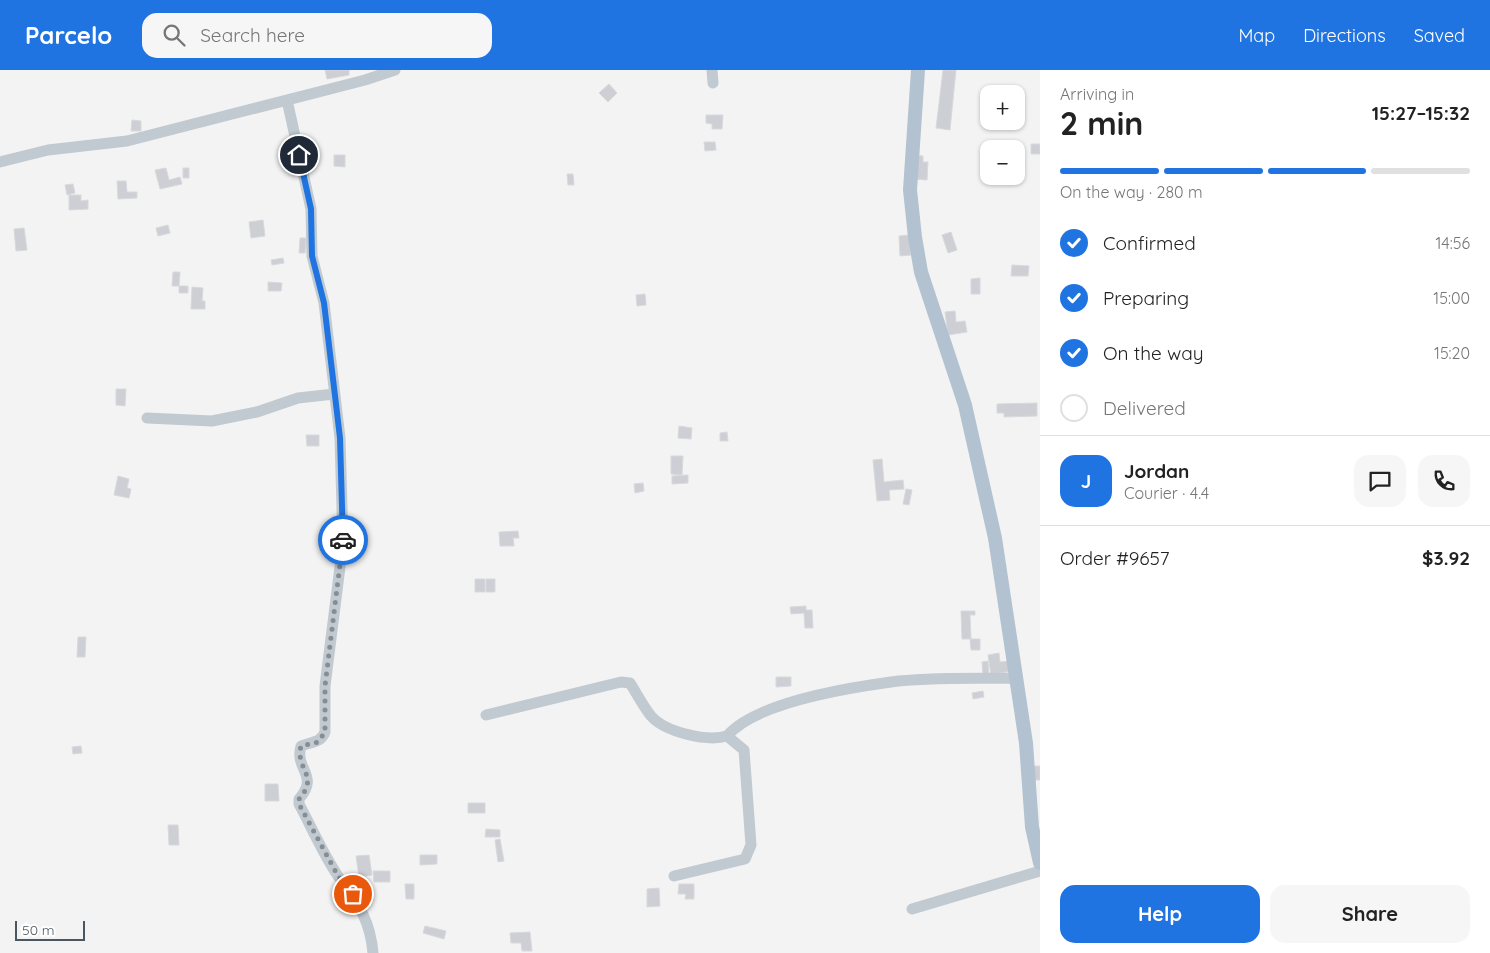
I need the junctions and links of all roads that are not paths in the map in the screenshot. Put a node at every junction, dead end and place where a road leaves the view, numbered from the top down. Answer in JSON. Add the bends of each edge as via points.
{"nodes":[{"id":1,"x":395,"y":70,"type":"edge"},
{"id":2,"x":712,"y":70,"type":"edge"},
{"id":3,"x":918,"y":70,"type":"edge"},
{"id":4,"x":713,"y":83,"type":"dead end"},
{"id":5,"x":287,"y":100,"type":"junction"},
{"id":6,"x":0,"y":162,"type":"edge"},
{"id":7,"x":334,"y":394,"type":"junction"},
{"id":8,"x":147,"y":418,"type":"dead end"},
{"id":9,"x":1016,"y":678,"type":"junction"},
{"id":10,"x":486,"y":715,"type":"dead end"},
{"id":11,"x":727,"y":736,"type":"junction"},
{"id":12,"x":1040,"y":863,"type":"edge"},
{"id":13,"x":1040,"y":871,"type":"edge"},
{"id":14,"x":674,"y":876,"type":"dead end"},
{"id":15,"x":912,"y":909,"type":"dead end"},
{"id":16,"x":373,"y":953,"type":"edge"}],
"edges":[{"from":1,"to":5,"type":"street"},
{"from":2,"to":4,"type":"street"},
{"from":3,"to":9,"type":"main road","via":[[910,190],[915,237],[921,272],[965,405],[991,519]]},
{"from":5,"to":6,"type":"street","via":[[127,141],[48,150]]},
{"from":5,"to":7,"type":"street","via":[[311,209],[312,256],[324,303]]},
{"from":7,"to":8,"type":"street","via":[[298,398],[257,412],[212,421]]},
{"from":7,"to":16,"type":"street","via":[[340,438],[343,543],[325,686],[325,732],[318,742],[301,746],[308,784],[299,804],[365,918]]},
{"from":9,"to":11,"type":"street","via":[[892,682],[804,699],[754,716],[736,725]]},
{"from":9,"to":12,"type":"main road","via":[[1026,743],[1032,827]]},
{"from":10,"to":11,"type":"street","via":[[621,682],[630,683],[652,717],[679,733],[718,739]]},
{"from":11,"to":14,"type":"street","via":[[744,750],[751,845],[745,859]]},
{"from":13,"to":15,"type":"street"}]}
